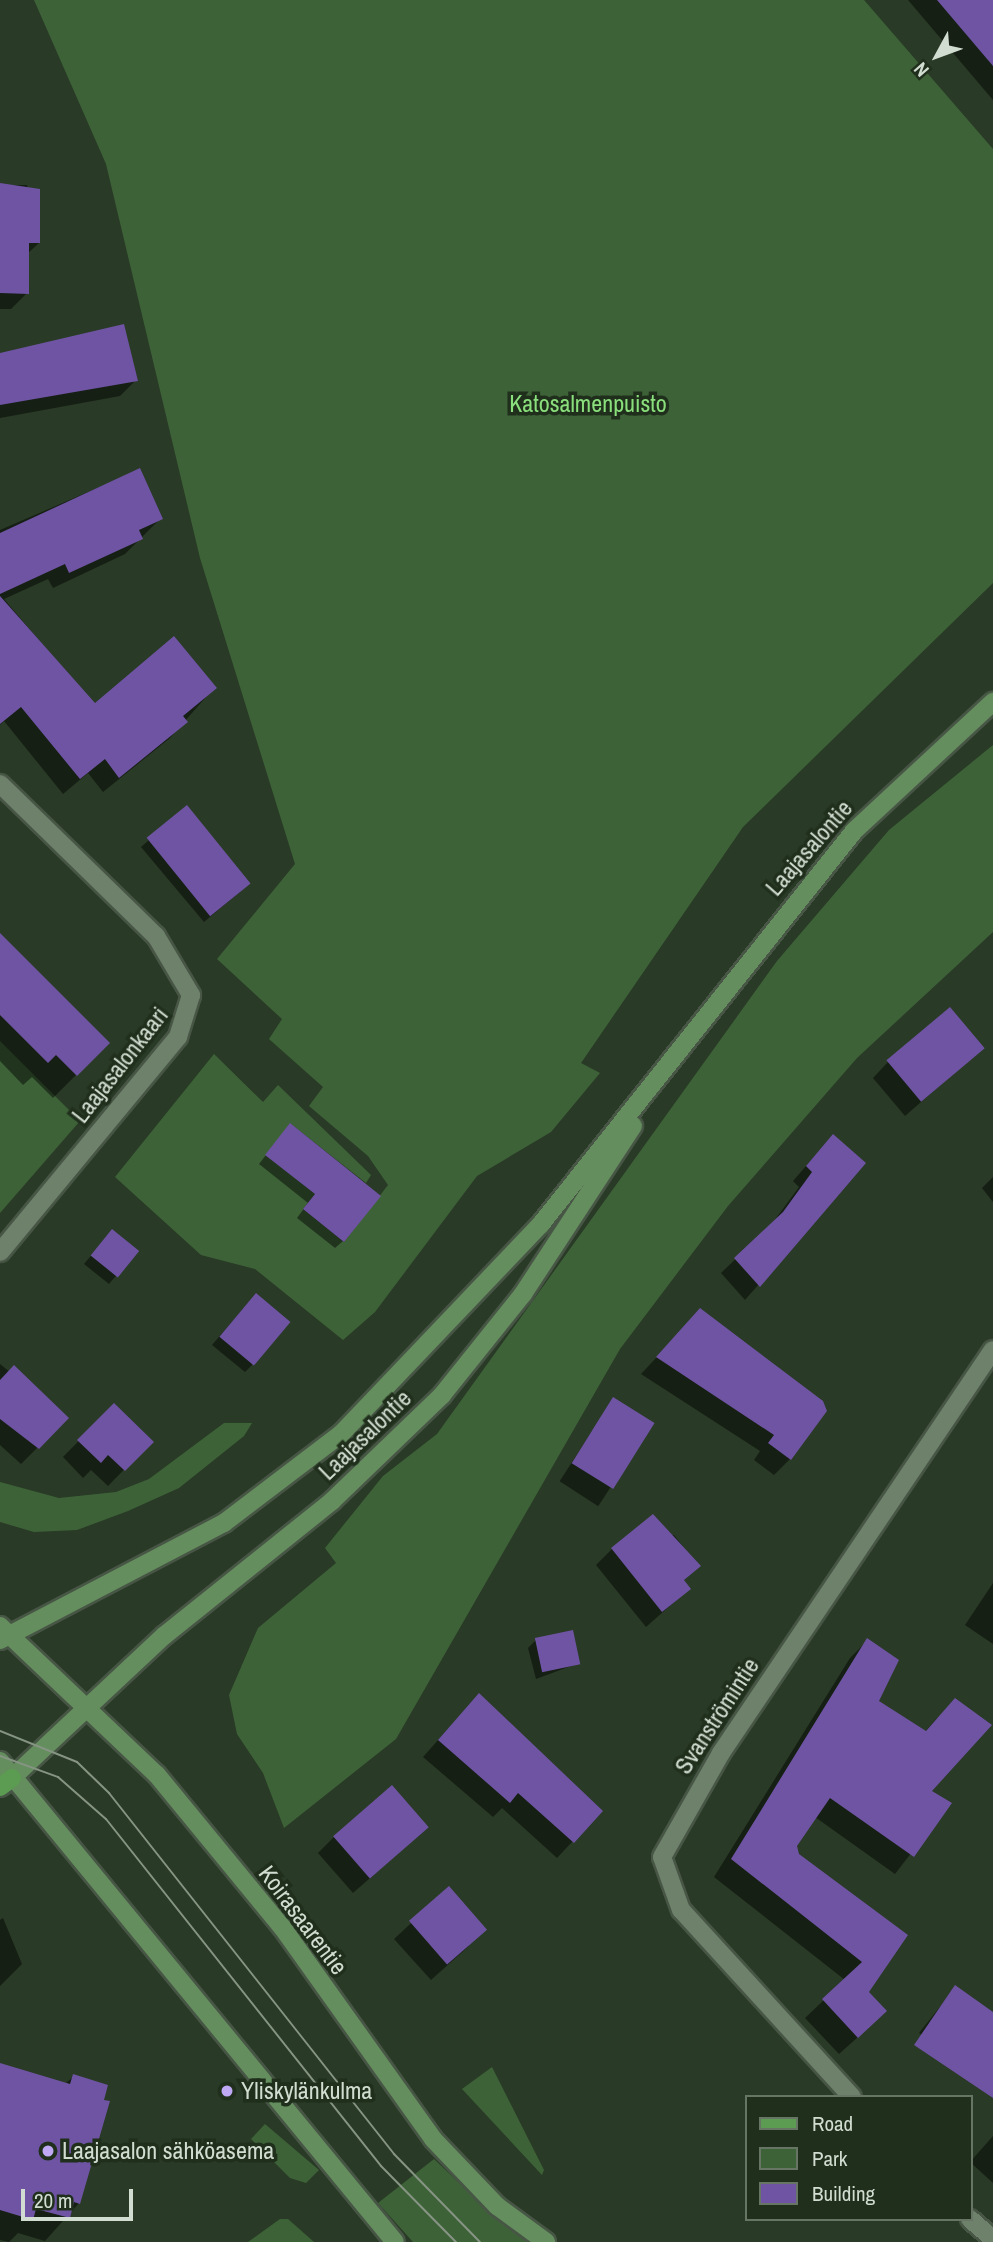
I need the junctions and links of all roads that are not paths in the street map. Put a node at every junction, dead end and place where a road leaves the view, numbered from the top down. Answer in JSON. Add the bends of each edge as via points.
{"nodes":[{"id":1,"x":993,"y":702,"type":"edge"},
{"id":2,"x":0,"y":784,"type":"edge"},
{"id":3,"x":685,"y":1047,"type":"junction"},
{"id":4,"x":0,"y":1252,"type":"edge"},
{"id":5,"x":993,"y":1349,"type":"edge"},
{"id":6,"x":3,"y":1634,"type":"edge"},
{"id":7,"x":86,"y":1710,"type":"junction"},
{"id":8,"x":0,"y":1761,"type":"edge"},
{"id":9,"x":6,"y":1782,"type":"edge"},
{"id":10,"x":850,"y":2095,"type":"edge"},
{"id":11,"x":972,"y":2220,"type":"edge"},
{"id":12,"x":993,"y":2239,"type":"edge"},
{"id":13,"x":395,"y":2242,"type":"edge"},
{"id":14,"x":546,"y":2242,"type":"edge"}],
"edges":[{"from":1,"to":3,"type":"main road","name":"Laajasalontie","via":[[854,831]]},
{"from":2,"to":4,"type":"street","name":"Laajasalonkaari","via":[[156,936],[191,995],[178,1037]]},
{"from":3,"to":6,"type":"main road","name":"Laajasalontie","via":[[541,1224],[341,1434],[224,1523]]},
{"from":3,"to":7,"type":"main road","name":"Laajasalontie","via":[[523,1294],[442,1395],[331,1501],[165,1635]]},
{"from":5,"to":10,"type":"street","name":"Svanströmintie","via":[[721,1753],[662,1857],[681,1910]]},
{"from":6,"to":7,"type":"main road","name":"Koirasaarentie"},
{"from":7,"to":9,"type":"main road","name":"Laajasalontie"},
{"from":7,"to":14,"type":"main road","name":"Koirasaarentie","via":[[156,1775],[282,1927],[433,2139],[497,2206]]},
{"from":8,"to":9,"type":"main road"},
{"from":9,"to":13,"type":"main road"},
{"from":11,"to":12,"type":"street"}]}
